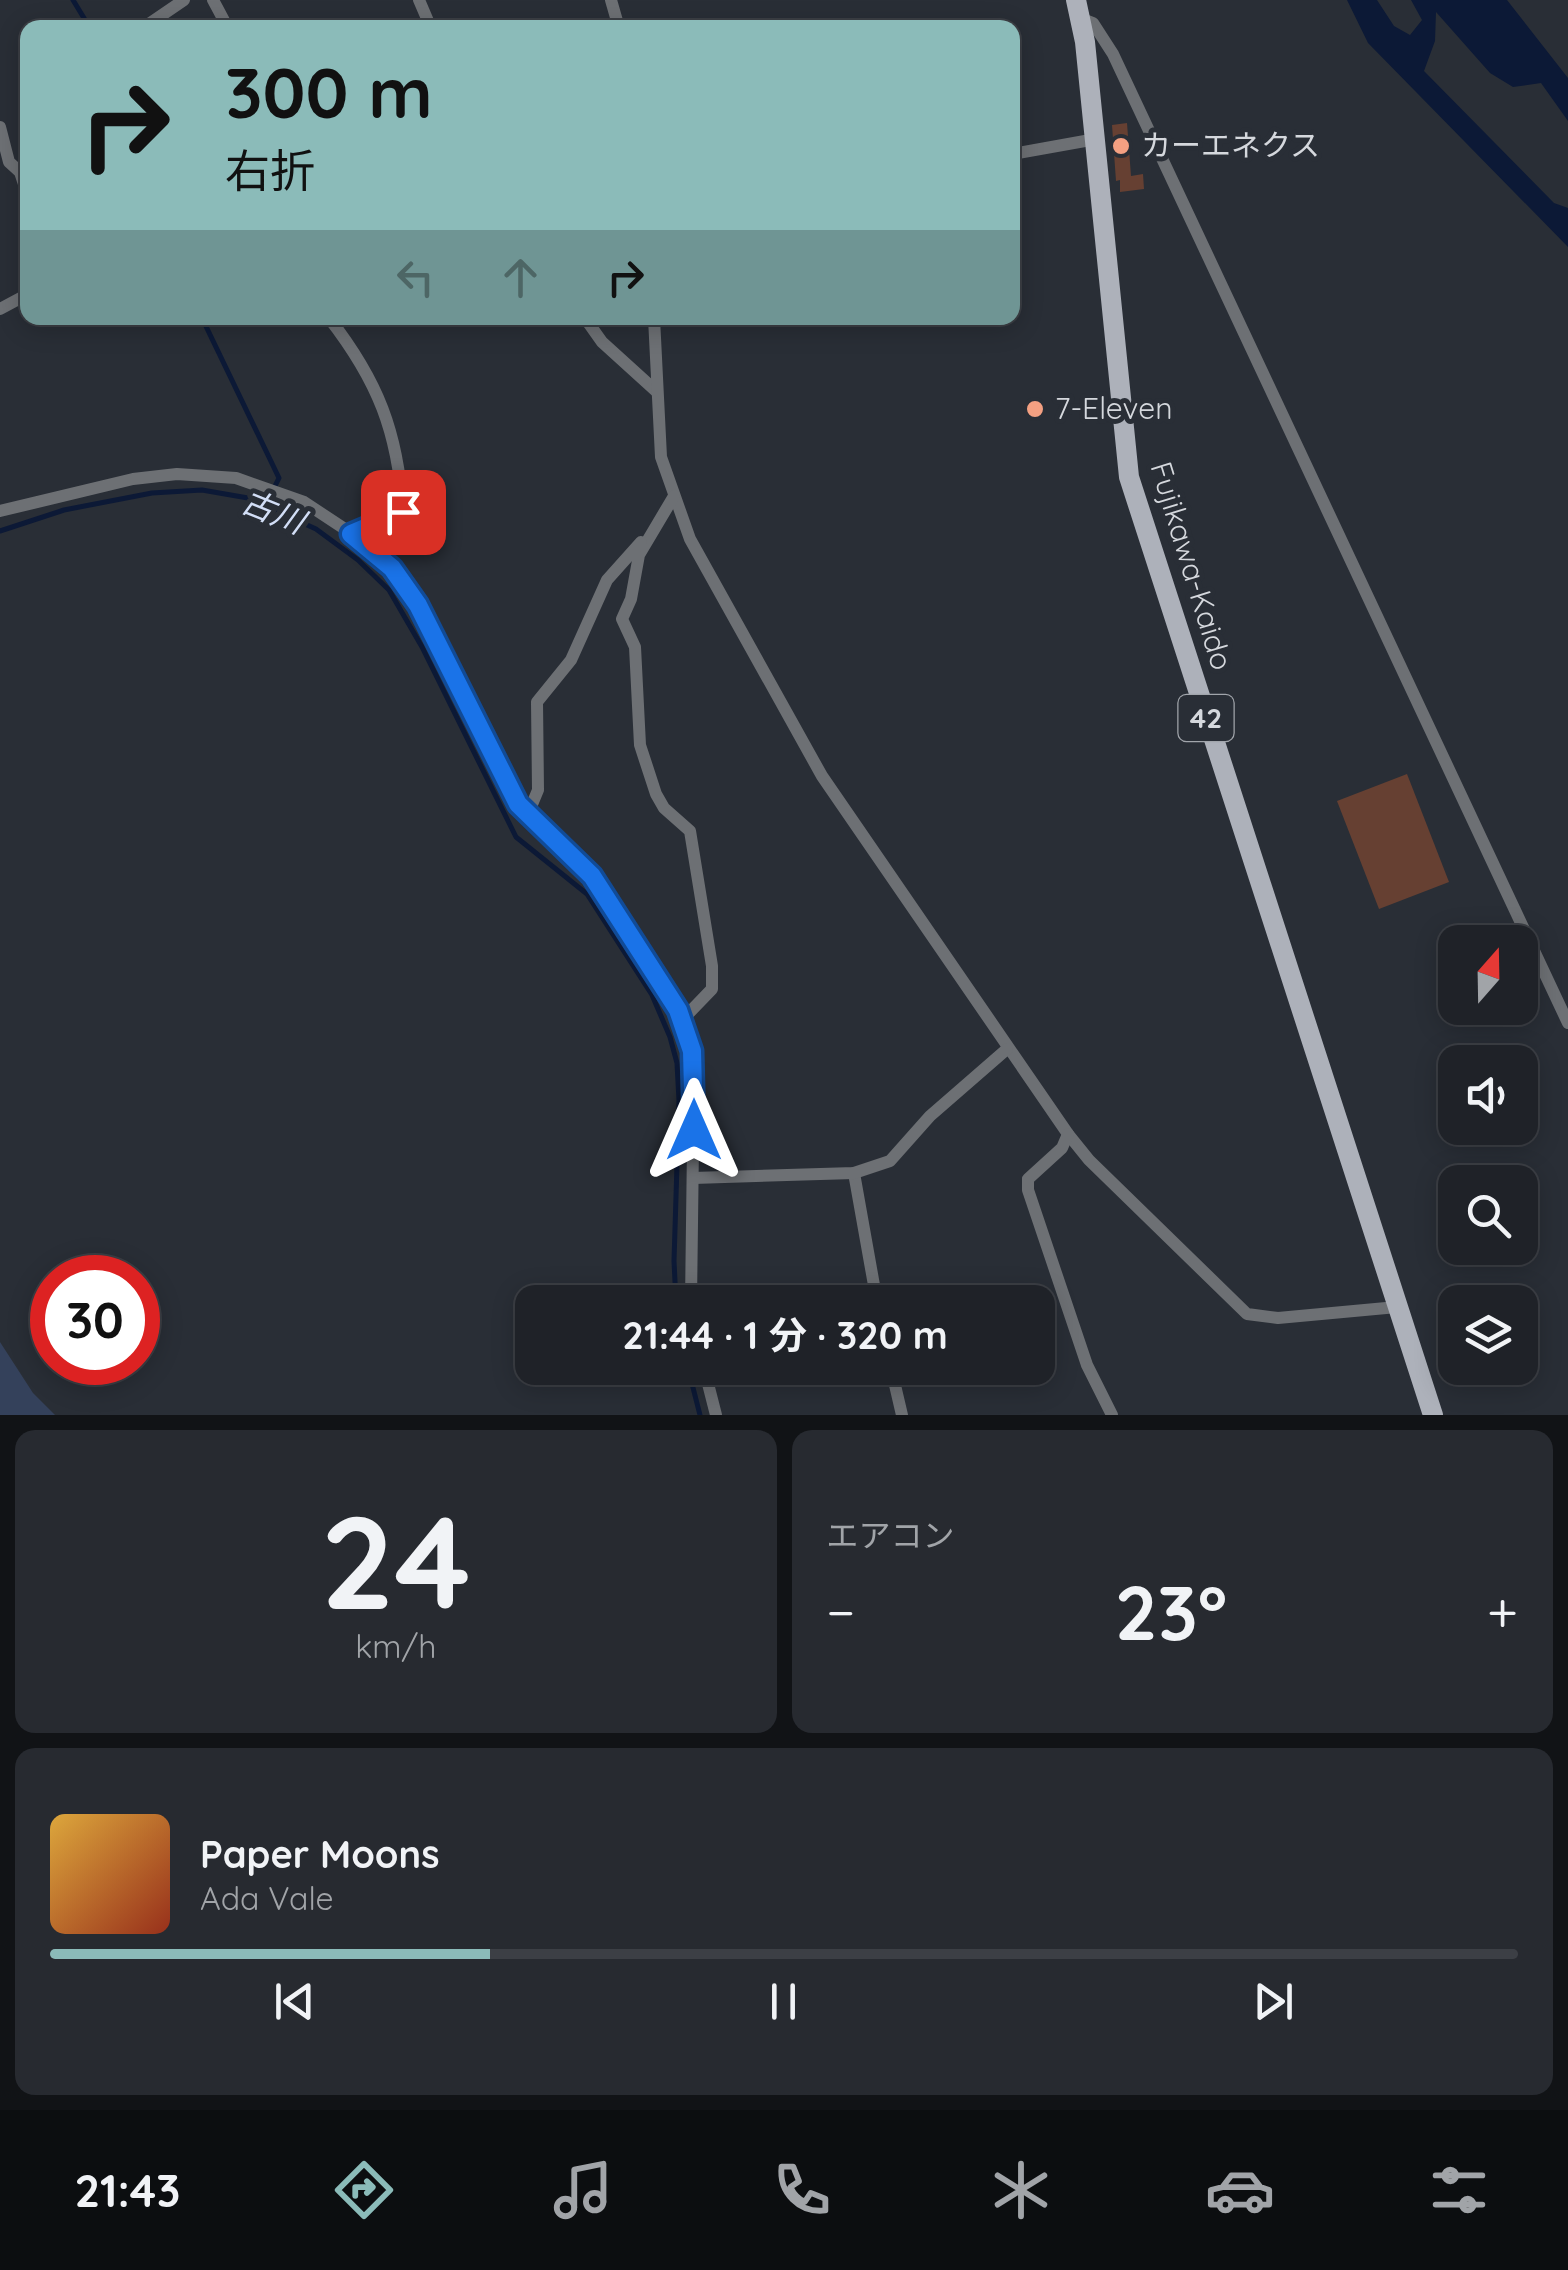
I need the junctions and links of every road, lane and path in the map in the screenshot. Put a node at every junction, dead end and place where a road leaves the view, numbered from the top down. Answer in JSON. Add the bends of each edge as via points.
{"nodes":[{"id":1,"x":184,"y":0,"type":"edge"},
{"id":2,"x":1078,"y":9,"type":"edge"},
{"id":3,"x":155,"y":20,"type":"edge"},
{"id":4,"x":0,"y":126,"type":"edge"},
{"id":5,"x":1096,"y":139,"type":"junction"},
{"id":6,"x":1020,"y":153,"type":"edge"},
{"id":7,"x":20,"y":172,"type":"edge"},
{"id":8,"x":334,"y":325,"type":"edge"},
{"id":9,"x":590,"y":325,"type":"edge"},
{"id":10,"x":654,"y":325,"type":"edge"},
{"id":11,"x":656,"y":391,"type":"junction"},
{"id":12,"x":674,"y":496,"type":"junction"},
{"id":13,"x":0,"y":511,"type":"edge"},
{"id":14,"x":653,"y":526,"type":"junction"},
{"id":15,"x":351,"y":534,"type":"junction"},
{"id":16,"x":528,"y":814,"type":"junction"},
{"id":17,"x":687,"y":1015,"type":"dead end"},
{"id":18,"x":1568,"y":1023,"type":"edge"},
{"id":19,"x":1008,"y":1049,"type":"junction"},
{"id":20,"x":1068,"y":1134,"type":"junction"},
{"id":21,"x":854,"y":1173,"type":"junction"},
{"id":22,"x":693,"y":1178,"type":"junction"},
{"id":23,"x":691,"y":1285,"type":"edge"},
{"id":24,"x":874,"y":1285,"type":"edge"},
{"id":25,"x":1398,"y":1307,"type":"junction"},
{"id":26,"x":708,"y":1385,"type":"edge"},
{"id":27,"x":895,"y":1385,"type":"edge"},
{"id":28,"x":716,"y":1415,"type":"edge"},
{"id":29,"x":902,"y":1415,"type":"edge"},
{"id":30,"x":1112,"y":1415,"type":"edge"},
{"id":31,"x":1433,"y":1415,"type":"edge"}],
"edges":[{"from":1,"to":3,"type":"street"},
{"from":2,"to":5,"type":"main road","name":"Fujikawa-Kaido","number":"42"},
{"from":2,"to":18,"type":"street","via":[[1113,54]]},
{"from":4,"to":7,"type":"street","via":[[9,162]]},
{"from":5,"to":6,"type":"street"},
{"from":5,"to":25,"type":"main road","name":"Fujikawa-Kaido","number":"42","via":[[1129,477]]},
{"from":8,"to":15,"type":"street","via":[[378,393],[400,470],[403,512]]},
{"from":9,"to":11,"type":"street"},
{"from":10,"to":11,"type":"street"},
{"from":11,"to":12,"type":"street","via":[[661,456]]},
{"from":12,"to":14,"type":"street"},
{"from":12,"to":19,"type":"street","via":[[711,580],[822,776]]},
{"from":13,"to":15,"type":"street","via":[[133,479],[209,474],[285,494]]},
{"from":14,"to":16,"type":"street","via":[[606,580],[571,660],[537,702],[538,790]]},
{"from":14,"to":17,"type":"street","via":[[622,619],[635,646],[640,745],[664,808],[690,831],[703,908],[714,980],[709,995]]},
{"from":15,"to":16,"type":"street","via":[[392,568],[418,605],[506,783]]},
{"from":16,"to":22,"type":"street","via":[[601,888],[678,1010],[694,1067]]},
{"from":19,"to":20,"type":"street"},
{"from":19,"to":21,"type":"street","via":[[890,1160]]},
{"from":20,"to":25,"type":"street","via":[[1247,1314],[1278,1318]]},
{"from":20,"to":30,"type":"street","via":[[1028,1178],[1028,1190],[1087,1365]]},
{"from":21,"to":22,"type":"street"},
{"from":21,"to":24,"type":"street"},
{"from":22,"to":23,"type":"street"},
{"from":25,"to":31,"type":"main road","name":"Fujikawa-Kaido","number":"42"},
{"from":26,"to":28,"type":"street"},
{"from":27,"to":29,"type":"street"}]}
